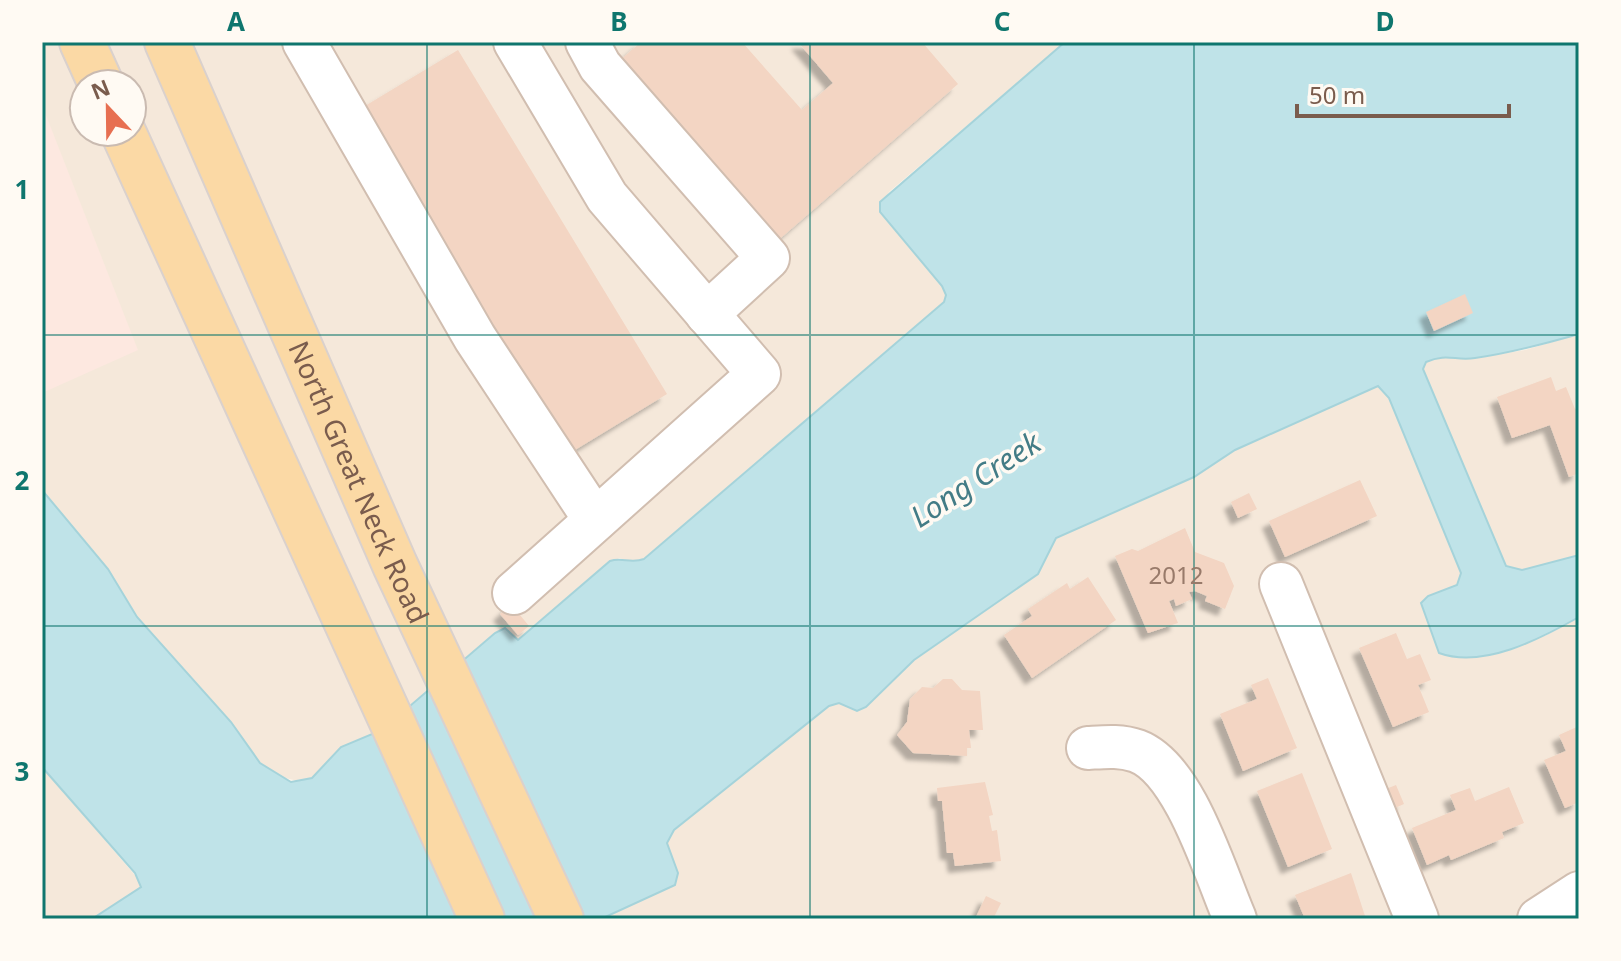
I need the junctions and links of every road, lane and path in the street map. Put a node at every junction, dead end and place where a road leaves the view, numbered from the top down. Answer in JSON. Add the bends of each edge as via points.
{"nodes":[{"id":1,"x":82,"y":42,"type":"edge"},
{"id":2,"x":167,"y":42,"type":"edge"},
{"id":3,"x":304,"y":42,"type":"edge"},
{"id":4,"x":515,"y":42,"type":"edge"},
{"id":5,"x":587,"y":42,"type":"edge"},
{"id":6,"x":94,"y":68,"type":"edge"},
{"id":7,"x":130,"y":148,"type":"edge"},
{"id":8,"x":707,"y":314,"type":"junction"},
{"id":9,"x":595,"y":520,"type":"junction"},
{"id":10,"x":1281,"y":584,"type":"dead end"},
{"id":11,"x":514,"y":593,"type":"dead end"},
{"id":12,"x":1088,"y":748,"type":"dead end"},
{"id":13,"x":1579,"y":893,"type":"edge"},
{"id":14,"x":482,"y":919,"type":"edge"},
{"id":15,"x":561,"y":919,"type":"edge"},
{"id":16,"x":1235,"y":919,"type":"edge"},
{"id":17,"x":1417,"y":919,"type":"edge"},
{"id":18,"x":1539,"y":919,"type":"edge"}],
"edges":[{"from":1,"to":6,"type":"main road"},
{"from":2,"to":15,"type":"main road","name":"North Great Neck Road","via":[[406,590]]},
{"from":3,"to":9,"type":"street","via":[[475,338]]},
{"from":4,"to":8,"type":"street","via":[[607,197]]},
{"from":5,"to":8,"type":"street","via":[[600,66],[768,258]]},
{"from":7,"to":14,"type":"main road"},
{"from":8,"to":9,"type":"street","via":[[759,374]]},
{"from":9,"to":11,"type":"street"},
{"from":10,"to":17,"type":"street"},
{"from":12,"to":16,"type":"street","via":[[1116,746],[1138,752],[1176,785]]},
{"from":13,"to":18,"type":"street"}]}
